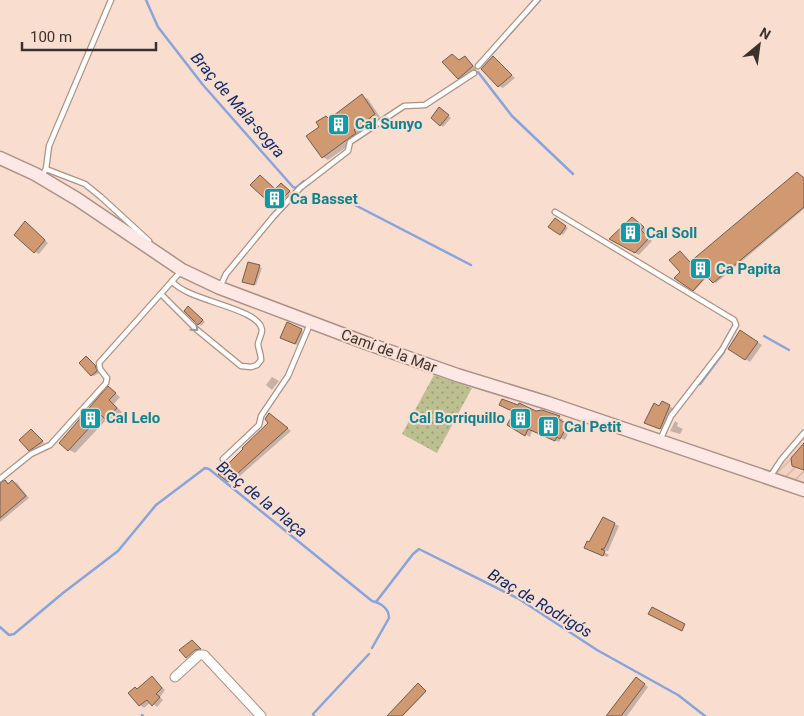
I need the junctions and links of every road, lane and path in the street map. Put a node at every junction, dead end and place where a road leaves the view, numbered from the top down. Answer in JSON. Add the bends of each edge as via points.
{"nodes":[{"id":1,"x":111,"y":0,"type":"edge"},
{"id":2,"x":537,"y":0,"type":"edge"},
{"id":3,"x":478,"y":66,"type":"dead end"},
{"id":4,"x":474,"y":73,"type":"dead end"},
{"id":5,"x":0,"y":158,"type":"edge"},
{"id":6,"x":43,"y":173,"type":"junction"},
{"id":7,"x":555,"y":212,"type":"dead end"},
{"id":8,"x":182,"y":270,"type":"junction"},
{"id":9,"x":172,"y":281,"type":"junction"},
{"id":10,"x":220,"y":288,"type":"junction"},
{"id":11,"x":160,"y":294,"type":"junction"},
{"id":12,"x":310,"y":322,"type":"junction"},
{"id":13,"x":804,"y":433,"type":"edge"},
{"id":14,"x":659,"y":441,"type":"junction"},
{"id":15,"x":223,"y":459,"type":"dead end"},
{"id":16,"x":770,"y":478,"type":"junction"},
{"id":17,"x":0,"y":479,"type":"edge"},
{"id":18,"x":804,"y":490,"type":"edge"},
{"id":19,"x":176,"y":677,"type":"dead end"},
{"id":20,"x":261,"y":716,"type":"edge"}],
"edges":[{"from":1,"to":6,"type":"lane","via":[[49,146]]},
{"from":2,"to":3,"type":"lane"},
{"from":4,"to":10,"type":"lane","via":[[425,105],[404,106],[350,142],[348,151],[310,180],[273,217],[226,274]]},
{"from":5,"to":6,"type":"main road","name":"Camí de la Mar"},
{"from":6,"to":8,"type":"main road","name":"Camí de la Mar"},
{"from":7,"to":14,"type":"lane","via":[[736,323],[722,350],[671,416]]},
{"from":8,"to":9,"type":"lane"},
{"from":8,"to":10,"type":"main road","name":"Camí de la Mar"},
{"from":9,"to":11,"type":"lane"},
{"from":11,"to":9,"type":"lane","one_way":true,"via":[[241,366],[257,365],[261,360],[258,343],[262,328],[253,317],[201,299]]},
{"from":10,"to":12,"type":"main road","name":"Camí de la Mar"},
{"from":11,"to":17,"type":"lane","via":[[99,363],[106,383],[50,445],[31,454]]},
{"from":12,"to":14,"type":"main road","name":"Camí de la Mar","via":[[457,375]]},
{"from":12,"to":15,"type":"lane","via":[[288,376],[261,416],[259,425]]},
{"from":13,"to":16,"type":"lane"},
{"from":14,"to":16,"type":"main road","name":"Camí de la Mar"},
{"from":16,"to":18,"type":"main road","name":"Camí de la Mar"},
{"from":19,"to":20,"type":"street","via":[[199,655],[204,655]]}]}
